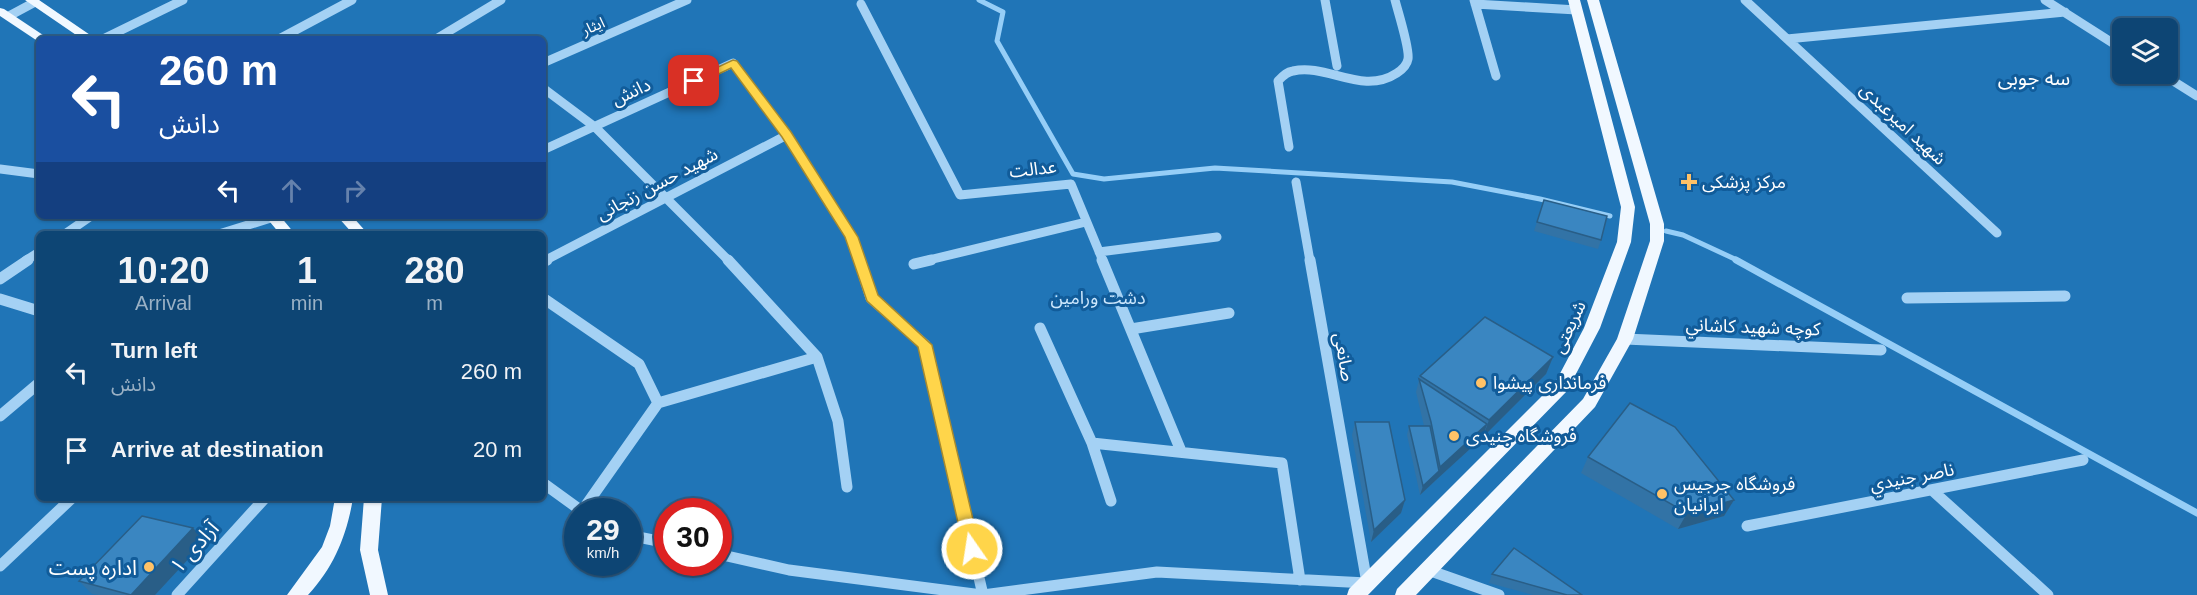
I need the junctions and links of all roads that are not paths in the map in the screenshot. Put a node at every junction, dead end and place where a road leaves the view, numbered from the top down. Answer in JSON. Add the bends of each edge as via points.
{"nodes":[{"id":1,"x":183,"y":0,"type":"edge"},
{"id":2,"x":352,"y":0,"type":"edge"},
{"id":3,"x":501,"y":0,"type":"edge"},
{"id":4,"x":687,"y":0,"type":"edge"},
{"id":5,"x":1325,"y":0,"type":"edge"},
{"id":6,"x":1395,"y":0,"type":"edge"},
{"id":7,"x":1593,"y":0,"type":"edge"},
{"id":8,"x":1745,"y":0,"type":"edge"},
{"id":9,"x":2048,"y":0,"type":"edge"},
{"id":10,"x":35,"y":1,"type":"edge"},
{"id":11,"x":1475,"y":2,"type":"edge"},
{"id":12,"x":861,"y":4,"type":"dead end"},
{"id":13,"x":1576,"y":5,"type":"edge"},
{"id":14,"x":2065,"y":12,"type":"junction"},
{"id":15,"x":4,"y":14,"type":"edge"},
{"id":16,"x":38,"y":36,"type":"edge"},
{"id":17,"x":86,"y":36,"type":"edge"},
{"id":18,"x":109,"y":36,"type":"edge"},
{"id":19,"x":285,"y":36,"type":"edge"},
{"id":20,"x":441,"y":36,"type":"edge"},
{"id":21,"x":1787,"y":39,"type":"junction"},
{"id":22,"x":2112,"y":43,"type":"edge"},
{"id":23,"x":546,"y":62,"type":"edge"},
{"id":24,"x":1337,"y":66,"type":"dead end"},
{"id":25,"x":1496,"y":76,"type":"dead end"},
{"id":26,"x":2178,"y":84,"type":"edge"},
{"id":27,"x":546,"y":90,"type":"edge"},
{"id":28,"x":2197,"y":96,"type":"edge"},
{"id":29,"x":596,"y":127,"type":"junction"},
{"id":30,"x":787,"y":135,"type":"junction"},
{"id":31,"x":1289,"y":147,"type":"dead end"},
{"id":32,"x":546,"y":149,"type":"edge"},
{"id":33,"x":0,"y":169,"type":"edge"},
{"id":34,"x":36,"y":174,"type":"edge"},
{"id":35,"x":1296,"y":182,"type":"dead end"},
{"id":36,"x":667,"y":197,"type":"junction"},
{"id":37,"x":87,"y":219,"type":"edge"},
{"id":38,"x":267,"y":219,"type":"edge"},
{"id":39,"x":275,"y":219,"type":"edge"},
{"id":40,"x":347,"y":219,"type":"edge"},
{"id":41,"x":1086,"y":222,"type":"junction"},
{"id":42,"x":69,"y":231,"type":"edge"},
{"id":43,"x":229,"y":231,"type":"edge"},
{"id":44,"x":285,"y":231,"type":"edge"},
{"id":45,"x":359,"y":231,"type":"edge"},
{"id":46,"x":1997,"y":233,"type":"dead end"},
{"id":47,"x":1217,"y":237,"type":"dead end"},
{"id":48,"x":1099,"y":252,"type":"junction"},
{"id":49,"x":36,"y":254,"type":"edge"},
{"id":50,"x":546,"y":260,"type":"edge"},
{"id":51,"x":914,"y":264,"type":"dead end"},
{"id":52,"x":0,"y":279,"type":"edge"},
{"id":53,"x":2065,"y":296,"type":"dead end"},
{"id":54,"x":1907,"y":298,"type":"dead end"},
{"id":55,"x":0,"y":299,"type":"edge"},
{"id":56,"x":546,"y":300,"type":"edge"},
{"id":57,"x":36,"y":309,"type":"edge"},
{"id":58,"x":1229,"y":313,"type":"dead end"},
{"id":59,"x":1040,"y":328,"type":"dead end"},
{"id":60,"x":1131,"y":329,"type":"junction"},
{"id":61,"x":1625,"y":339,"type":"junction"},
{"id":62,"x":1881,"y":350,"type":"dead end"},
{"id":63,"x":817,"y":357,"type":"junction"},
{"id":64,"x":36,"y":386,"type":"edge"},
{"id":65,"x":658,"y":403,"type":"junction"},
{"id":66,"x":0,"y":416,"type":"edge"},
{"id":67,"x":1092,"y":443,"type":"junction"},
{"id":68,"x":1181,"y":451,"type":"junction"},
{"id":69,"x":2083,"y":460,"type":"dead end"},
{"id":70,"x":546,"y":485,"type":"edge"},
{"id":71,"x":847,"y":487,"type":"dead end"},
{"id":72,"x":1933,"y":491,"type":"junction"},
{"id":73,"x":564,"y":498,"type":"edge"},
{"id":74,"x":591,"y":498,"type":"edge"},
{"id":75,"x":69,"y":501,"type":"edge"},
{"id":76,"x":262,"y":501,"type":"edge"},
{"id":77,"x":344,"y":501,"type":"edge"},
{"id":78,"x":373,"y":501,"type":"edge"},
{"id":79,"x":1111,"y":501,"type":"dead end"},
{"id":80,"x":1748,"y":526,"type":"dead end"},
{"id":81,"x":732,"y":557,"type":"edge"},
{"id":82,"x":0,"y":566,"type":"edge"},
{"id":83,"x":1428,"y":570,"type":"junction"},
{"id":84,"x":1300,"y":580,"type":"junction"},
{"id":85,"x":1367,"y":583,"type":"junction"},
{"id":86,"x":177,"y":595,"type":"edge"},
{"id":87,"x":296,"y":595,"type":"edge"},
{"id":88,"x":379,"y":595,"type":"edge"},
{"id":89,"x":983,"y":595,"type":"edge"},
{"id":90,"x":1356,"y":595,"type":"edge"},
{"id":91,"x":1404,"y":595,"type":"edge"},
{"id":92,"x":1499,"y":595,"type":"edge"},
{"id":93,"x":2048,"y":595,"type":"edge"}],
"edges":[{"from":1,"to":18,"type":"street"},
{"from":2,"to":19,"type":"street"},
{"from":3,"to":20,"type":"street"},
{"from":4,"to":23,"type":"street","name":"ایثار"},
{"from":5,"to":24,"type":"street"},
{"from":6,"to":31,"type":"street","via":[[1409,57],[1405,67],[1388,78],[1346,79],[1300,70],[1283,75],[1278,81]]},
{"from":7,"to":61,"type":"main road","via":[[1657,232]]},
{"from":8,"to":21,"type":"street","name":"شهید امیرعبدی"},
{"from":9,"to":14,"type":"street"},
{"from":10,"to":15,"type":"street"},
{"from":10,"to":17,"type":"main road"},
{"from":11,"to":13,"type":"street"},
{"from":11,"to":25,"type":"street"},
{"from":12,"to":41,"type":"street","name":"عدالت","via":[[960,195],[1071,184]]},
{"from":13,"to":85,"type":"main road","name":"شریعتی","via":[[1628,207],[1624,242],[1592,328],[1561,387]]},
{"from":14,"to":21,"type":"street"},
{"from":14,"to":22,"type":"street"},
{"from":15,"to":16,"type":"main road"},
{"from":21,"to":46,"type":"street","name":"شهید امیرعبدی"},
{"from":26,"to":28,"type":"street"},
{"from":27,"to":29,"type":"street"},
{"from":29,"to":30,"type":"street","name":"دانش","via":[[733,63]]},
{"from":29,"to":32,"type":"street","name":"دانش"},
{"from":29,"to":36,"type":"street"},
{"from":30,"to":36,"type":"street","name":"شهید حسن زنجانی"},
{"from":30,"to":89,"type":"street","via":[[852,237],[872,298],[925,345]]},
{"from":33,"to":34,"type":"street"},
{"from":35,"to":85,"type":"street","name":"صانعی"},
{"from":36,"to":50,"type":"street","name":"شهید حسن زنجانی"},
{"from":36,"to":63,"type":"street"},
{"from":37,"to":42,"type":"street"},
{"from":38,"to":43,"type":"street"},
{"from":39,"to":44,"type":"main road"},
{"from":40,"to":45,"type":"main road"},
{"from":41,"to":48,"type":"street","name":"عدالت"},
{"from":41,"to":51,"type":"street"},
{"from":47,"to":48,"type":"street"},
{"from":48,"to":60,"type":"street","name":"عدالت"},
{"from":49,"to":52,"type":"street"},
{"from":53,"to":54,"type":"street"},
{"from":55,"to":57,"type":"street"},
{"from":56,"to":65,"type":"street","via":[[639,364]]},
{"from":58,"to":60,"type":"street"},
{"from":59,"to":67,"type":"street"},
{"from":60,"to":68,"type":"street","name":"عدالت"},
{"from":61,"to":62,"type":"street","name":"كوچه شهيد كاشاني"},
{"from":61,"to":83,"type":"main road","via":[[1589,403]]},
{"from":63,"to":65,"type":"street"},
{"from":63,"to":71,"type":"street","via":[[838,421]]},
{"from":64,"to":66,"type":"street"},
{"from":65,"to":74,"type":"street"},
{"from":67,"to":68,"type":"street"},
{"from":67,"to":79,"type":"street"},
{"from":68,"to":84,"type":"street","via":[[1282,463]]},
{"from":69,"to":72,"type":"street","name":"ناصر جنيدي"},
{"from":70,"to":73,"type":"street"},
{"from":72,"to":80,"type":"street","name":"ناصر جنيدي"},
{"from":72,"to":93,"type":"street"},
{"from":75,"to":82,"type":"street"},
{"from":76,"to":86,"type":"street","name":"آزادی ۱"},
{"from":77,"to":87,"type":"main road","via":[[341,525],[330,549],[313,578]]},
{"from":78,"to":88,"type":"main road","via":[[369,550]]},
{"from":81,"to":89,"type":"street","via":[[789,570]]},
{"from":83,"to":91,"type":"main road"},
{"from":83,"to":92,"type":"street"},
{"from":84,"to":85,"type":"street"},
{"from":84,"to":89,"type":"street","via":[[1157,572]]},
{"from":85,"to":90,"type":"main road","name":"شریعتی"}]}
